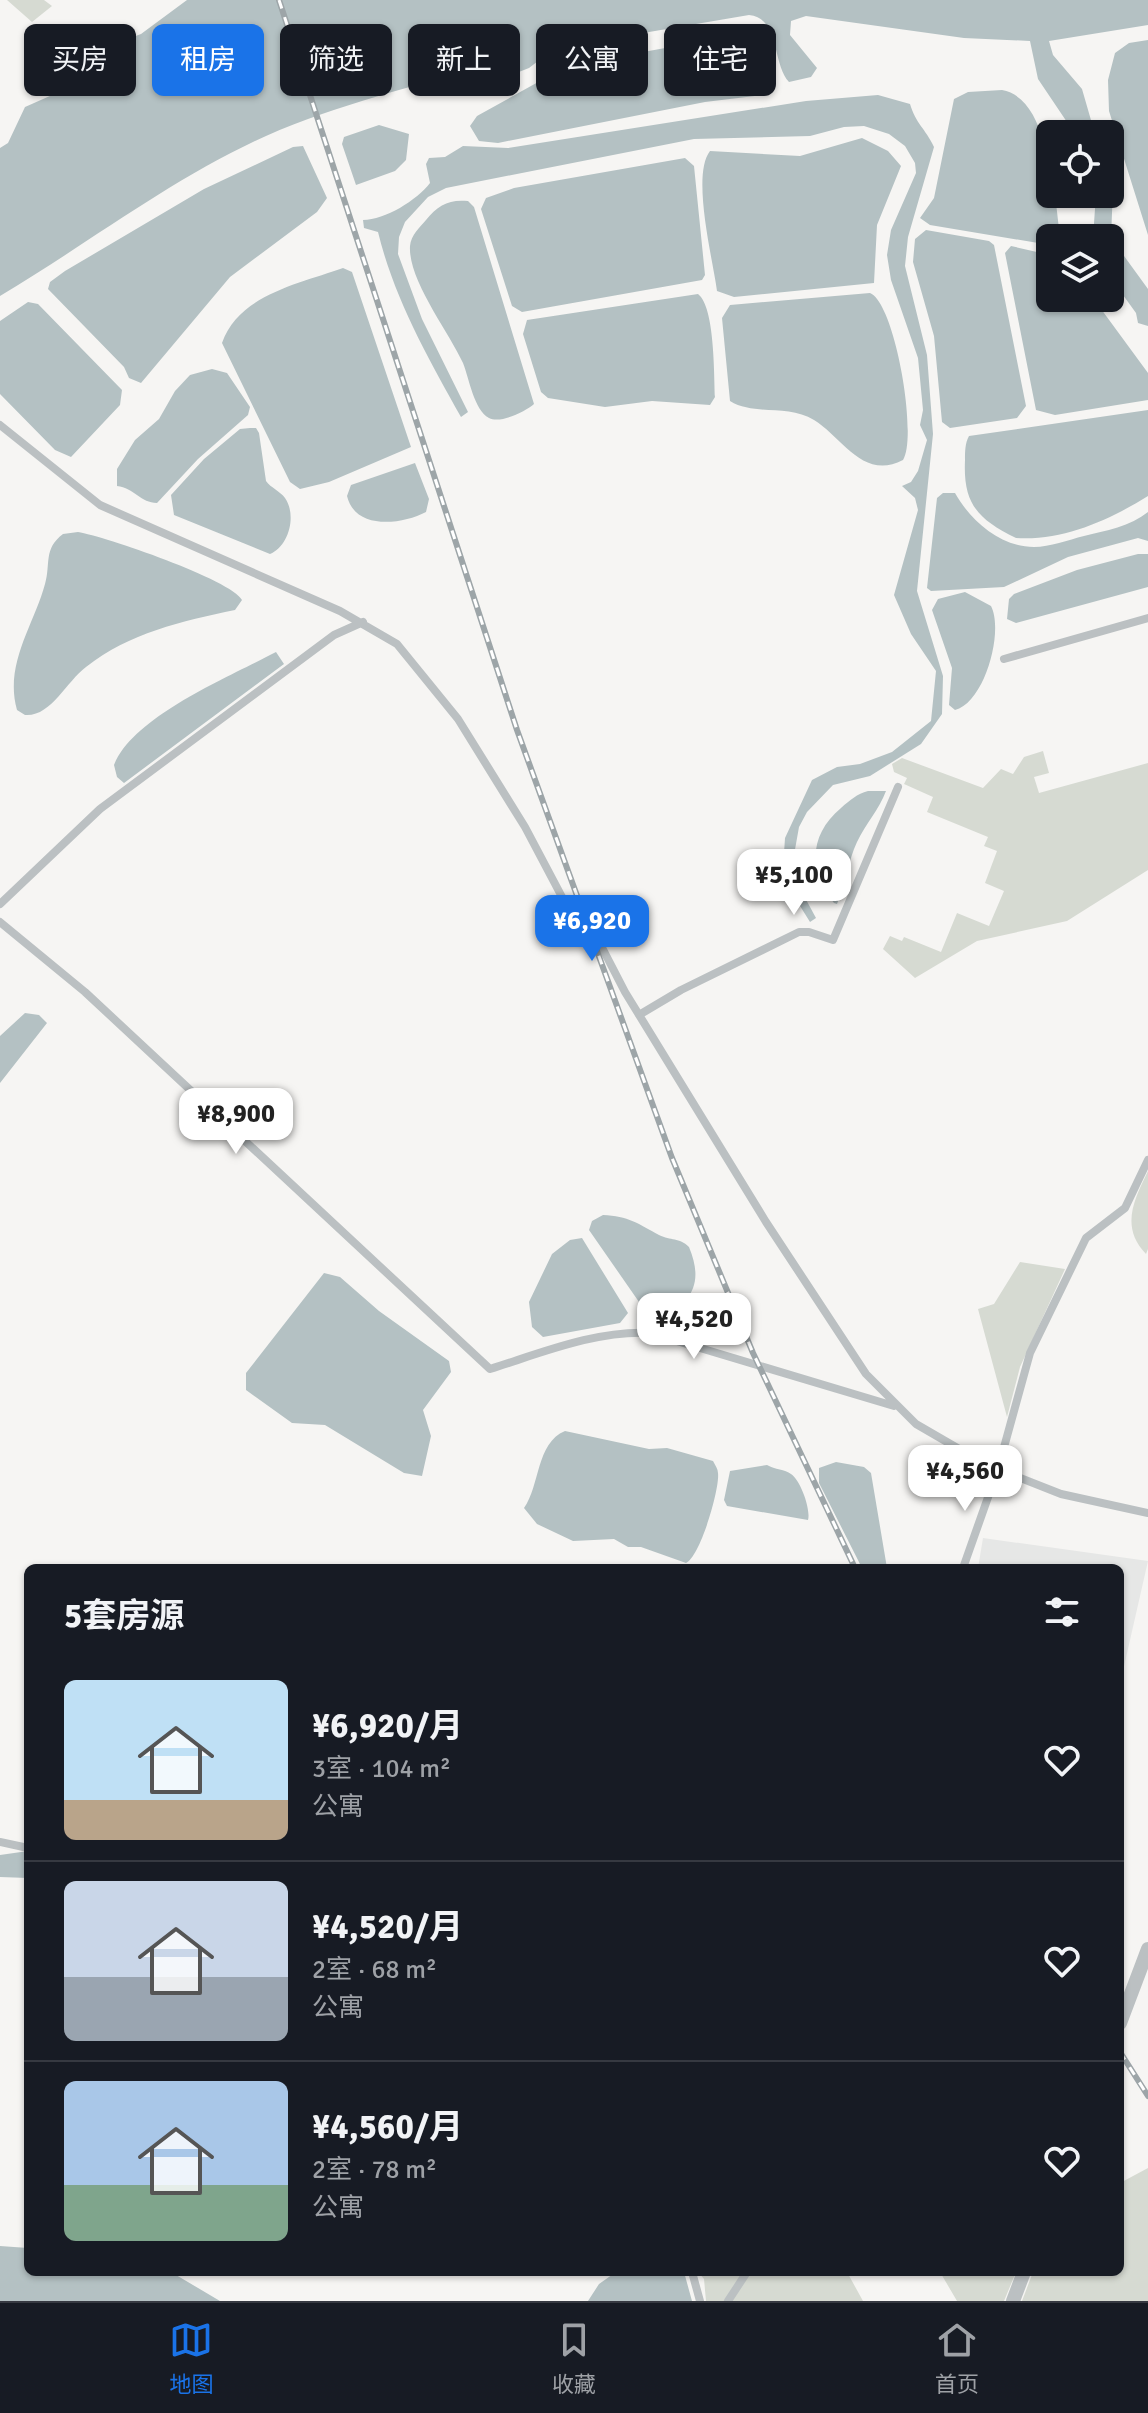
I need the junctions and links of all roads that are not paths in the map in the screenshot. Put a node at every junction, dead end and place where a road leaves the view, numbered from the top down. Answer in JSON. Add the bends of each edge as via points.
{"nodes":[{"id":1,"x":0,"y":425,"type":"edge"},
{"id":2,"x":1148,"y":618,"type":"edge"},
{"id":3,"x":363,"y":622,"type":"junction"},
{"id":4,"x":1004,"y":659,"type":"dead end"},
{"id":5,"x":898,"y":787,"type":"dead end"},
{"id":6,"x":0,"y":904,"type":"edge"},
{"id":7,"x":0,"y":922,"type":"edge"},
{"id":8,"x":639,"y":1015,"type":"junction"},
{"id":9,"x":1148,"y":1160,"type":"edge"},
{"id":10,"x":895,"y":1406,"type":"junction"},
{"id":11,"x":998,"y":1469,"type":"junction"},
{"id":12,"x":1148,"y":1513,"type":"edge"},
{"id":13,"x":964,"y":1564,"type":"edge"},
{"id":14,"x":0,"y":1842,"type":"edge"},
{"id":15,"x":24,"y":1847,"type":"edge"},
{"id":16,"x":1148,"y":1949,"type":"edge"},
{"id":17,"x":1124,"y":2012,"type":"edge"},
{"id":18,"x":693,"y":2276,"type":"edge"},
{"id":19,"x":744,"y":2276,"type":"edge"},
{"id":20,"x":1022,"y":2276,"type":"edge"},
{"id":21,"x":700,"y":2301,"type":"edge"},
{"id":22,"x":728,"y":2301,"type":"edge"},
{"id":23,"x":1013,"y":2301,"type":"edge"}],
"edges":[{"from":1,"to":3,"type":"street","via":[[100,505]]},
{"from":2,"to":4,"type":"street"},
{"from":3,"to":6,"type":"street","via":[[334,635],[100,809]]},
{"from":3,"to":8,"type":"street","via":[[410,657],[458,719],[562,897],[594,932]]},
{"from":5,"to":8,"type":"street","via":[[833,940],[799,932]]},
{"from":7,"to":10,"type":"street","via":[[85,992],[490,1369],[558,1348],[650,1333]]},
{"from":8,"to":10,"type":"street","via":[[828,1321]]},
{"from":9,"to":11,"type":"street","via":[[1125,1208],[1086,1238],[1069,1271],[1030,1353]]},
{"from":10,"to":11,"type":"street","via":[[932,1434]]},
{"from":11,"to":12,"type":"street","via":[[1061,1494]]},
{"from":11,"to":13,"type":"street"},
{"from":14,"to":15,"type":"street"},
{"from":16,"to":17,"type":"street"},
{"from":18,"to":21,"type":"street"},
{"from":19,"to":22,"type":"street"},
{"from":20,"to":23,"type":"street"}]}
